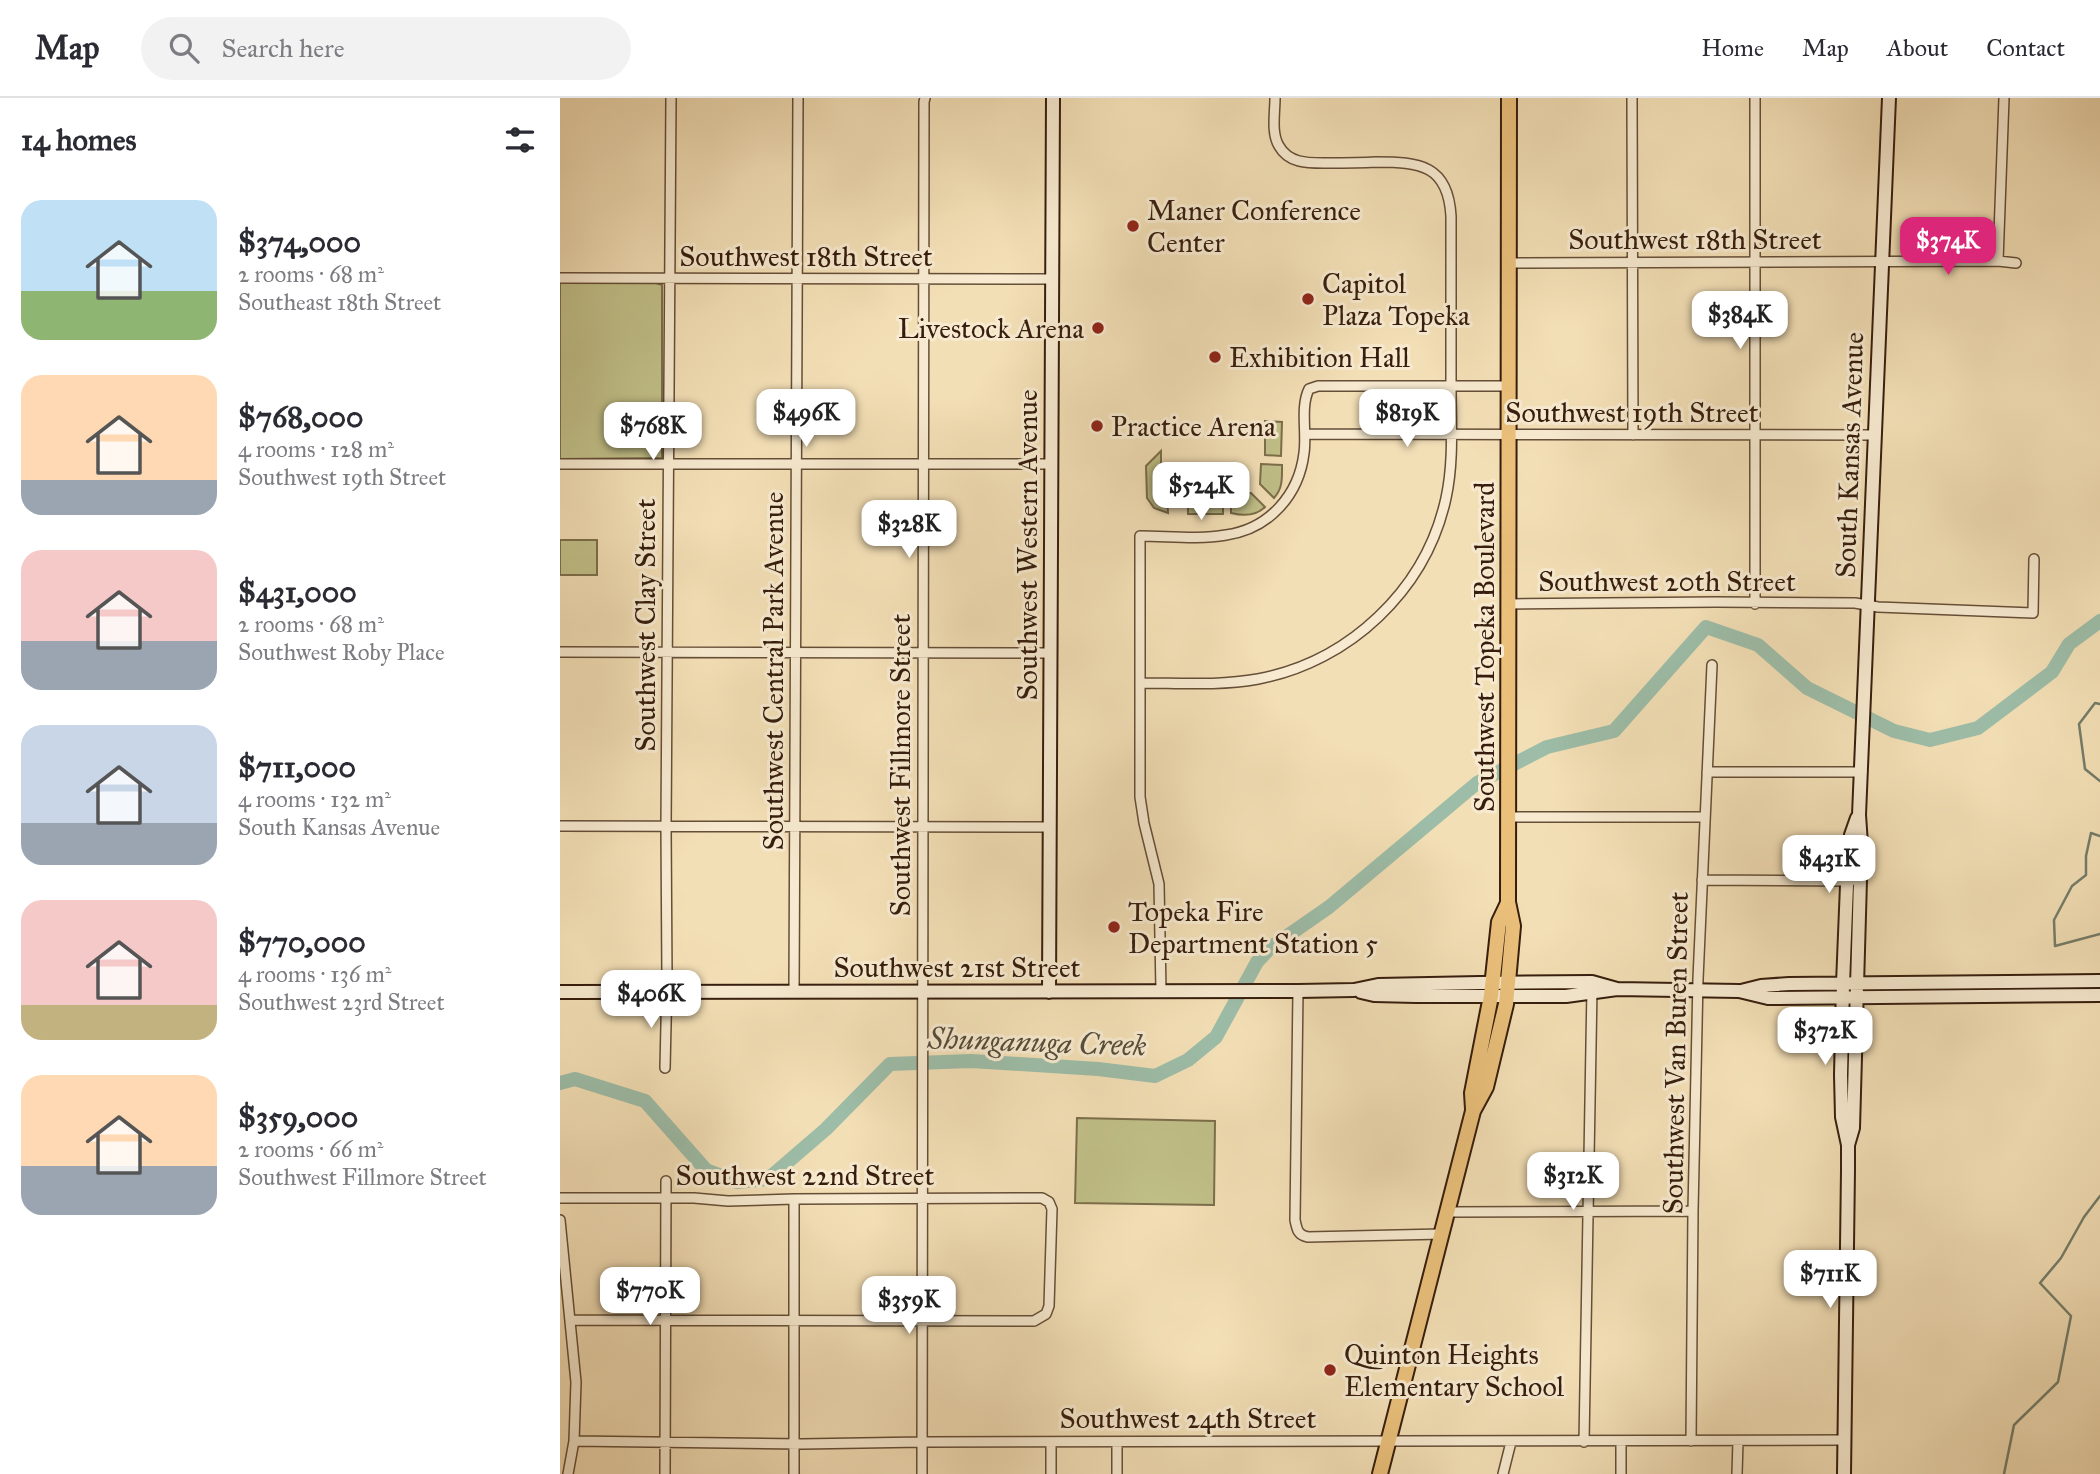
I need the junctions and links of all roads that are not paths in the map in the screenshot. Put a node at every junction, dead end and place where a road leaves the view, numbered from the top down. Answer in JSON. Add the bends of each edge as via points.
{"nodes":[{"id":1,"x":671,"y":98,"type":"edge"},
{"id":2,"x":797,"y":98,"type":"edge"},
{"id":3,"x":925,"y":98,"type":"edge"},
{"id":4,"x":1053,"y":98,"type":"edge"},
{"id":5,"x":1275,"y":98,"type":"edge"},
{"id":6,"x":1509,"y":98,"type":"edge"},
{"id":7,"x":1632,"y":98,"type":"edge"},
{"id":8,"x":1755,"y":98,"type":"edge"},
{"id":9,"x":1889,"y":98,"type":"edge"},
{"id":10,"x":2004,"y":98,"type":"edge"},
{"id":11,"x":1998,"y":261,"type":"junction"},
{"id":12,"x":1509,"y":262,"type":"junction"},
{"id":13,"x":1632,"y":262,"type":"junction"},
{"id":14,"x":1755,"y":262,"type":"junction"},
{"id":15,"x":1882,"y":262,"type":"junction"},
{"id":16,"x":2016,"y":263,"type":"dead end"},
{"id":17,"x":560,"y":278,"type":"edge"},
{"id":18,"x":669,"y":278,"type":"junction"},
{"id":19,"x":796,"y":278,"type":"junction"},
{"id":20,"x":924,"y":278,"type":"junction"},
{"id":21,"x":1052,"y":279,"type":"junction"},
{"id":22,"x":1509,"y":386,"type":"junction"},
{"id":23,"x":1451,"y":387,"type":"junction"},
{"id":24,"x":1305,"y":435,"type":"junction"},
{"id":25,"x":1452,"y":435,"type":"junction"},
{"id":26,"x":1509,"y":435,"type":"junction"},
{"id":27,"x":1633,"y":435,"type":"junction"},
{"id":28,"x":1755,"y":435,"type":"junction"},
{"id":29,"x":1874,"y":435,"type":"junction"},
{"id":30,"x":560,"y":464,"type":"edge"},
{"id":31,"x":668,"y":464,"type":"junction"},
{"id":32,"x":796,"y":464,"type":"junction"},
{"id":33,"x":924,"y":464,"type":"junction"},
{"id":34,"x":1051,"y":464,"type":"junction"},
{"id":35,"x":2034,"y":559,"type":"dead end"},
{"id":36,"x":1508,"y":604,"type":"junction"},
{"id":37,"x":1755,"y":604,"type":"junction"},
{"id":38,"x":1868,"y":606,"type":"junction"},
{"id":39,"x":560,"y":652,"type":"edge"},
{"id":40,"x":796,"y":652,"type":"junction"},
{"id":41,"x":668,"y":653,"type":"junction"},
{"id":42,"x":1051,"y":653,"type":"junction"},
{"id":43,"x":924,"y":654,"type":"junction"},
{"id":44,"x":1712,"y":665,"type":"dead end"},
{"id":45,"x":1141,"y":683,"type":"junction"},
{"id":46,"x":1707,"y":772,"type":"junction"},
{"id":47,"x":1862,"y":772,"type":"junction"},
{"id":48,"x":1859,"y":815,"type":"junction"},
{"id":49,"x":1509,"y":817,"type":"junction"},
{"id":50,"x":1705,"y":817,"type":"junction"},
{"id":51,"x":560,"y":826,"type":"edge"},
{"id":52,"x":666,"y":827,"type":"junction"},
{"id":53,"x":795,"y":827,"type":"junction"},
{"id":54,"x":923,"y":827,"type":"junction"},
{"id":55,"x":1050,"y":827,"type":"junction"},
{"id":56,"x":1702,"y":880,"type":"junction"},
{"id":57,"x":1860,"y":880,"type":"junction"},
{"id":58,"x":1846,"y":881,"type":"junction"},
{"id":59,"x":2100,"y":981,"type":"edge"},
{"id":60,"x":1843,"y":984,"type":"junction"},
{"id":61,"x":1857,"y":984,"type":"junction"},
{"id":62,"x":1592,"y":988,"type":"junction"},
{"id":63,"x":1499,"y":989,"type":"junction"},
{"id":64,"x":1298,"y":991,"type":"junction"},
{"id":65,"x":1698,"y":991,"type":"junction"},
{"id":66,"x":1739,"y":991,"type":"junction"},
{"id":67,"x":560,"y":992,"type":"edge"},
{"id":68,"x":667,"y":992,"type":"junction"},
{"id":69,"x":794,"y":992,"type":"junction"},
{"id":70,"x":922,"y":992,"type":"junction"},
{"id":71,"x":1049,"y":992,"type":"junction"},
{"id":72,"x":1161,"y":992,"type":"junction"},
{"id":73,"x":2100,"y":995,"type":"edge"},
{"id":74,"x":1842,"y":998,"type":"junction"},
{"id":75,"x":1856,"y":998,"type":"junction"},
{"id":76,"x":665,"y":1068,"type":"dead end"},
{"id":77,"x":1848,"y":1145,"type":"junction"},
{"id":78,"x":666,"y":1181,"type":"dead end"},
{"id":79,"x":560,"y":1198,"type":"edge"},
{"id":80,"x":665,"y":1198,"type":"junction"},
{"id":81,"x":922,"y":1198,"type":"junction"},
{"id":82,"x":794,"y":1199,"type":"junction"},
{"id":83,"x":1588,"y":1211,"type":"junction"},
{"id":84,"x":1693,"y":1211,"type":"junction"},
{"id":85,"x":1447,"y":1212,"type":"junction"},
{"id":86,"x":560,"y":1220,"type":"edge"},
{"id":87,"x":1442,"y":1234,"type":"junction"},
{"id":88,"x":570,"y":1320,"type":"junction"},
{"id":89,"x":923,"y":1320,"type":"junction"},
{"id":90,"x":665,"y":1321,"type":"junction"},
{"id":91,"x":794,"y":1321,"type":"junction"},
{"id":92,"x":1844,"y":1440,"type":"junction"},
{"id":93,"x":574,"y":1441,"type":"junction"},
{"id":94,"x":922,"y":1441,"type":"junction"},
{"id":95,"x":1388,"y":1441,"type":"junction"},
{"id":96,"x":1691,"y":1441,"type":"junction"},
{"id":97,"x":1738,"y":1441,"type":"junction"},
{"id":98,"x":1051,"y":1442,"type":"junction"},
{"id":99,"x":1117,"y":1442,"type":"junction"},
{"id":100,"x":1511,"y":1442,"type":"junction"},
{"id":101,"x":1584,"y":1442,"type":"junction"},
{"id":102,"x":1621,"y":1442,"type":"junction"},
{"id":103,"x":666,"y":1443,"type":"junction"},
{"id":104,"x":794,"y":1444,"type":"junction"},
{"id":105,"x":568,"y":1474,"type":"edge"},
{"id":106,"x":666,"y":1474,"type":"edge"},
{"id":107,"x":794,"y":1474,"type":"edge"},
{"id":108,"x":922,"y":1474,"type":"edge"},
{"id":109,"x":1051,"y":1474,"type":"edge"},
{"id":110,"x":1117,"y":1474,"type":"edge"},
{"id":111,"x":1380,"y":1474,"type":"edge"},
{"id":112,"x":1503,"y":1474,"type":"edge"},
{"id":113,"x":1620,"y":1474,"type":"edge"},
{"id":114,"x":1737,"y":1474,"type":"edge"},
{"id":115,"x":1844,"y":1474,"type":"edge"}],
"edges":[{"from":1,"to":18,"type":"street","name":"Southwest Clay Street"},
{"from":2,"to":19,"type":"street","name":"Southwest Central Park Avenue"},
{"from":3,"to":20,"type":"street","name":"Southwest Fillmore Street"},
{"from":4,"to":21,"type":"main road","name":"Southwest Western Avenue"},
{"from":5,"to":23,"type":"street","via":[[1275,136],[1291,158],[1306,163],[1413,164],[1425,167],[1445,186],[1451,216]]},
{"from":6,"to":12,"type":"main road","name":"Southwest Topeka Boulevard"},
{"from":7,"to":13,"type":"street"},
{"from":8,"to":14,"type":"street"},
{"from":9,"to":15,"type":"main road","name":"South Kansas Avenue"},
{"from":10,"to":11,"type":"street"},
{"from":11,"to":15,"type":"street","name":"Southwest 18th Street"},
{"from":11,"to":16,"type":"street","name":"Southwest 18th Street"},
{"from":12,"to":13,"type":"street","name":"Southwest 18th Street"},
{"from":12,"to":22,"type":"main road","name":"Southwest Topeka Boulevard"},
{"from":13,"to":14,"type":"street","name":"Southwest 18th Street"},
{"from":13,"to":27,"type":"street"},
{"from":14,"to":15,"type":"street","name":"Southwest 18th Street"},
{"from":14,"to":28,"type":"street"},
{"from":15,"to":29,"type":"main road","name":"South Kansas Avenue"},
{"from":17,"to":18,"type":"street","name":"Southwest 18th Street"},
{"from":18,"to":19,"type":"street","name":"Southwest 18th Street"},
{"from":18,"to":31,"type":"street","name":"Southwest Clay Street"},
{"from":19,"to":20,"type":"street","name":"Southwest 18th Street"},
{"from":19,"to":32,"type":"street","name":"Southwest Central Park Avenue"},
{"from":20,"to":21,"type":"street","name":"Southwest 18th Street"},
{"from":20,"to":33,"type":"street","name":"Southwest Fillmore Street"},
{"from":21,"to":34,"type":"main road","name":"Southwest Western Avenue"},
{"from":22,"to":23,"type":"street"},
{"from":22,"to":26,"type":"main road","name":"Southwest Topeka Boulevard"},
{"from":23,"to":24,"type":"street","via":[[1318,386],[1307,393]]},
{"from":23,"to":25,"type":"street"},
{"from":24,"to":25,"type":"street","name":"Southwest 19th Street"},
{"from":24,"to":45,"type":"street","via":[[1294,488],[1280,508],[1261,523],[1224,536],[1140,536]]},
{"from":25,"to":26,"type":"street","name":"Southwest 19th Street"},
{"from":25,"to":45,"type":"street","via":[[1445,501],[1429,548],[1395,600],[1360,634],[1317,660],[1271,676],[1222,683]]},
{"from":26,"to":27,"type":"street","name":"Southwest 19th Street"},
{"from":26,"to":36,"type":"main road","name":"Southwest Topeka Boulevard"},
{"from":27,"to":28,"type":"street","name":"Southwest 19th Street"},
{"from":28,"to":29,"type":"street","name":"Southwest 19th Street"},
{"from":28,"to":37,"type":"street"},
{"from":29,"to":38,"type":"main road","name":"South Kansas Avenue"},
{"from":30,"to":31,"type":"street"},
{"from":31,"to":32,"type":"street"},
{"from":31,"to":41,"type":"street","name":"Southwest Clay Street"},
{"from":32,"to":33,"type":"street"},
{"from":32,"to":40,"type":"street","name":"Southwest Central Park Avenue"},
{"from":33,"to":34,"type":"street"},
{"from":33,"to":43,"type":"street","name":"Southwest Fillmore Street"},
{"from":34,"to":42,"type":"main road","name":"Southwest Western Avenue"},
{"from":35,"to":38,"type":"street","name":"Southwest 20th Street","via":[[2032,613]]},
{"from":36,"to":37,"type":"street","name":"Southwest 20th Street"},
{"from":36,"to":49,"type":"main road","name":"Southwest Topeka Boulevard"},
{"from":37,"to":38,"type":"street","name":"Southwest 20th Street"},
{"from":38,"to":47,"type":"main road","name":"South Kansas Avenue"},
{"from":39,"to":41,"type":"street"},
{"from":40,"to":41,"type":"street"},
{"from":40,"to":43,"type":"street"},
{"from":40,"to":53,"type":"street","name":"Southwest Central Park Avenue"},
{"from":41,"to":52,"type":"street","name":"Southwest Clay Street"},
{"from":42,"to":43,"type":"street"},
{"from":42,"to":55,"type":"main road","name":"Southwest Western Avenue"},
{"from":43,"to":54,"type":"street","name":"Southwest Fillmore Street"},
{"from":44,"to":46,"type":"street","name":"Southwest Van Buren Street"},
{"from":45,"to":72,"type":"street","via":[[1140,797],[1159,884]]},
{"from":46,"to":47,"type":"street"},
{"from":46,"to":50,"type":"street","name":"Southwest Van Buren Street"},
{"from":47,"to":48,"type":"main road","name":"South Kansas Avenue"},
{"from":48,"to":57,"type":"main road","name":"South Kansas Avenue"},
{"from":48,"to":58,"type":"main road","name":"South Kansas Avenue","via":[[1851,835]]},
{"from":49,"to":50,"type":"street"},
{"from":49,"to":63,"type":"main road","name":"Southwest Topeka Boulevard","via":[[1508,902],[1513,926]]},
{"from":50,"to":56,"type":"street","name":"Southwest Van Buren Street"},
{"from":51,"to":52,"type":"street"},
{"from":52,"to":53,"type":"street"},
{"from":52,"to":68,"type":"street","name":"Southwest Clay Street"},
{"from":53,"to":54,"type":"street"},
{"from":53,"to":69,"type":"street","name":"Southwest Central Park Avenue"},
{"from":54,"to":55,"type":"street"},
{"from":54,"to":70,"type":"street","name":"Southwest Fillmore Street"},
{"from":55,"to":71,"type":"main road","name":"Southwest Western Avenue"},
{"from":56,"to":58,"type":"street"},
{"from":56,"to":65,"type":"street","name":"Southwest Van Buren Street"},
{"from":57,"to":58,"type":"street"},
{"from":57,"to":61,"type":"main road","name":"South Kansas Avenue"},
{"from":58,"to":60,"type":"main road","name":"South Kansas Avenue"},
{"from":59,"to":61,"type":"main road","name":"Southwest 21st Street"},
{"from":60,"to":61,"type":"main road","name":"Southwest 21st Street"},
{"from":60,"to":66,"type":"main road","name":"Southwest 21st Street","via":[[1761,985]]},
{"from":60,"to":74,"type":"main road","name":"South Kansas Avenue"},
{"from":61,"to":75,"type":"main road","name":"South Kansas Avenue"},
{"from":62,"to":63,"type":"main road","name":"Southwest 21st Street","via":[[1566,996]]},
{"from":62,"to":65,"type":"main road","name":"Southwest 21st Street"},
{"from":62,"to":83,"type":"street"},
{"from":63,"to":64,"type":"main road","name":"Southwest 21st Street","via":[[1378,985]]},
{"from":63,"to":85,"type":"main road","name":"Southwest Topeka Boulevard","via":[[1497,1048],[1474,1111]]},
{"from":64,"to":72,"type":"main road","name":"Southwest 21st Street"},
{"from":64,"to":87,"type":"street","via":[[1298,1232],[1308,1237]]},
{"from":65,"to":66,"type":"main road","name":"Southwest 21st Street"},
{"from":65,"to":84,"type":"street","name":"Southwest Van Buren Street"},
{"from":66,"to":74,"type":"main road","name":"Southwest 21st Street","via":[[1768,998]]},
{"from":67,"to":68,"type":"main road","name":"Southwest 21st Street"},
{"from":68,"to":69,"type":"main road","name":"Southwest 21st Street"},
{"from":68,"to":76,"type":"street","name":"Southwest Clay Street"},
{"from":69,"to":70,"type":"main road","name":"Southwest 21st Street"},
{"from":70,"to":71,"type":"main road","name":"Southwest 21st Street"},
{"from":70,"to":81,"type":"street","name":"Southwest Fillmore Street"},
{"from":71,"to":72,"type":"main road","name":"Southwest 21st Street"},
{"from":73,"to":75,"type":"main road","name":"Southwest 21st Street"},
{"from":74,"to":75,"type":"main road","name":"Southwest 21st Street"},
{"from":74,"to":77,"type":"main road","name":"South Kansas Avenue","via":[[1842,1117]]},
{"from":75,"to":77,"type":"main road","name":"South Kansas Avenue","via":[[1853,1128]]},
{"from":77,"to":92,"type":"main road","name":"South Kansas Avenue"},
{"from":78,"to":80,"type":"street"},
{"from":79,"to":80,"type":"street","name":"Southwest 22nd Street"},
{"from":80,"to":82,"type":"street","name":"Southwest 22nd Street","via":[[729,1202]]},
{"from":80,"to":90,"type":"street"},
{"from":81,"to":82,"type":"street","name":"Southwest 22nd Street"},
{"from":81,"to":89,"type":"street","name":"Southwest Fillmore Street"},
{"from":81,"to":89,"type":"street","name":"Southwest 22nd Street","via":[[1042,1198],[1052,1209],[1050,1292],[1043,1317],[1034,1321]]},
{"from":82,"to":91,"type":"street"},
{"from":83,"to":84,"type":"street"},
{"from":83,"to":85,"type":"street"},
{"from":83,"to":101,"type":"street"},
{"from":84,"to":96,"type":"street","name":"Southwest Van Buren Street"},
{"from":85,"to":87,"type":"main road","name":"Southwest Topeka Boulevard"},
{"from":86,"to":88,"type":"street"},
{"from":87,"to":95,"type":"main road","name":"Southwest Topeka Boulevard"},
{"from":88,"to":90,"type":"street"},
{"from":88,"to":93,"type":"street","via":[[576,1382]]},
{"from":89,"to":91,"type":"street"},
{"from":89,"to":94,"type":"street","name":"Southwest Fillmore Street"},
{"from":90,"to":91,"type":"street"},
{"from":90,"to":103,"type":"street"},
{"from":91,"to":104,"type":"street"},
{"from":92,"to":97,"type":"street","name":"Southwest 24th Street"},
{"from":92,"to":115,"type":"main road","name":"South Kansas Avenue"},
{"from":93,"to":103,"type":"street","name":"Southwest 24th Street"},
{"from":93,"to":105,"type":"street"},
{"from":94,"to":98,"type":"street","name":"Southwest 24th Street"},
{"from":94,"to":104,"type":"street","name":"Southwest 24th Street"},
{"from":94,"to":108,"type":"street","name":"Southwest Fillmore Street"},
{"from":95,"to":99,"type":"street","name":"Southwest 24th Street"},
{"from":95,"to":100,"type":"street","name":"Southwest 24th Street"},
{"from":95,"to":111,"type":"main road","name":"Southwest Topeka Boulevard"},
{"from":96,"to":97,"type":"street","name":"Southwest 24th Street"},
{"from":96,"to":102,"type":"street","name":"Southwest 24th Street"},
{"from":97,"to":114,"type":"street"},
{"from":98,"to":99,"type":"street","name":"Southwest 24th Street"},
{"from":98,"to":109,"type":"street"},
{"from":99,"to":110,"type":"street"},
{"from":100,"to":101,"type":"street","name":"Southwest 24th Street"},
{"from":100,"to":112,"type":"street"},
{"from":101,"to":102,"type":"street","name":"Southwest 24th Street"},
{"from":102,"to":113,"type":"street"},
{"from":103,"to":104,"type":"street","name":"Southwest 24th Street"},
{"from":103,"to":106,"type":"street"},
{"from":104,"to":107,"type":"street"}]}
